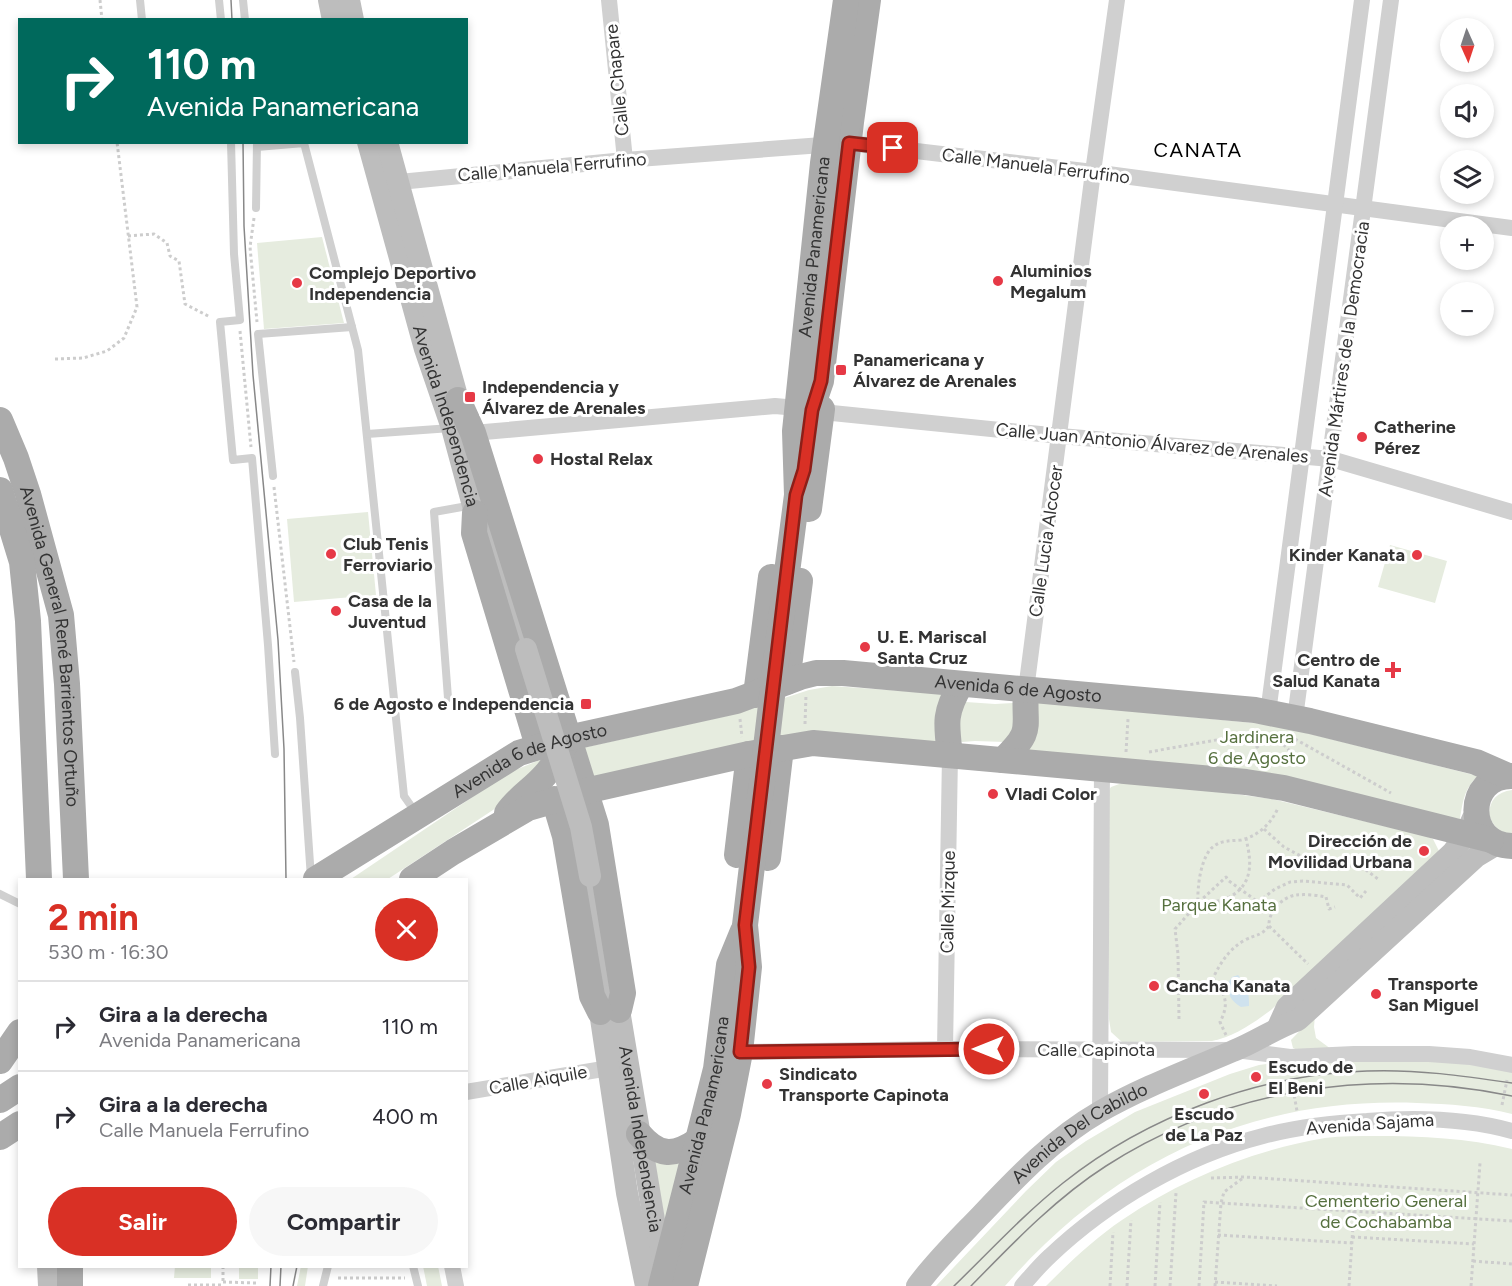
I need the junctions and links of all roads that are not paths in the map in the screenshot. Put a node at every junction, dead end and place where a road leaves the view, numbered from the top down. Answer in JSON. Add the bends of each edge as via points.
{"nodes":[{"id":1,"x":140,"y":0,"type":"edge"},
{"id":2,"x":219,"y":0,"type":"edge"},
{"id":3,"x":243,"y":0,"type":"edge"},
{"id":4,"x":329,"y":0,"type":"edge"},
{"id":5,"x":349,"y":0,"type":"edge"},
{"id":6,"x":609,"y":0,"type":"edge"},
{"id":7,"x":846,"y":0,"type":"edge"},
{"id":8,"x":868,"y":0,"type":"edge"},
{"id":9,"x":1117,"y":0,"type":"edge"},
{"id":10,"x":1362,"y":0,"type":"edge"},
{"id":11,"x":1391,"y":0,"type":"edge"},
{"id":12,"x":142,"y":18,"type":"edge"},
{"id":13,"x":221,"y":18,"type":"edge"},
{"id":14,"x":245,"y":18,"type":"edge"},
{"id":15,"x":333,"y":18,"type":"edge"},
{"id":16,"x":353,"y":18,"type":"edge"},
{"id":17,"x":231,"y":144,"type":"edge"},
{"id":18,"x":280,"y":144,"type":"edge"},
{"id":19,"x":304,"y":144,"type":"edge"},
{"id":20,"x":369,"y":144,"type":"edge"},
{"id":21,"x":387,"y":144,"type":"edge"},
{"id":22,"x":838,"y":144,"type":"junction"},
{"id":23,"x":257,"y":145,"type":"edge"},
{"id":24,"x":625,"y":160,"type":"junction"},
{"id":25,"x":1093,"y":172,"type":"junction"},
{"id":26,"x":388,"y":183,"type":"junction"},
{"id":27,"x":1334,"y":204,"type":"junction"},
{"id":28,"x":256,"y":208,"type":"road end"},
{"id":29,"x":1364,"y":208,"type":"junction"},
{"id":30,"x":1512,"y":228,"type":"edge"},
{"id":31,"x":352,"y":327,"type":"junction"},
{"id":32,"x":821,"y":381,"type":"junction"},
{"id":33,"x":458,"y":400,"type":"junction"},
{"id":34,"x":805,"y":417,"type":"junction"},
{"id":35,"x":0,"y":420,"type":"edge"},
{"id":36,"x":462,"y":430,"type":"junction"},
{"id":37,"x":368,"y":434,"type":"junction"},
{"id":38,"x":1060,"y":436,"type":"junction"},
{"id":39,"x":1302,"y":457,"type":"junction"},
{"id":40,"x":1331,"y":459,"type":"junction"},
{"id":41,"x":273,"y":476,"type":"road end"},
{"id":42,"x":0,"y":490,"type":"edge"},
{"id":43,"x":796,"y":495,"type":"junction"},
{"id":44,"x":474,"y":508,"type":"junction"},
{"id":45,"x":1512,"y":512,"type":"edge"},
{"id":46,"x":493,"y":546,"type":"junction"},
{"id":47,"x":34,"y":560,"type":"junction"},
{"id":48,"x":295,"y":672,"type":"road end"},
{"id":49,"x":961,"y":684,"type":"junction"},
{"id":50,"x":796,"y":688,"type":"junction"},
{"id":51,"x":1026,"y":690,"type":"junction"},
{"id":52,"x":756,"y":695,"type":"junction"},
{"id":53,"x":448,"y":699,"type":"dead end"},
{"id":54,"x":1271,"y":726,"type":"junction"},
{"id":55,"x":1293,"y":728,"type":"junction"},
{"id":56,"x":568,"y":738,"type":"junction"},
{"id":57,"x":538,"y":746,"type":"junction"},
{"id":58,"x":746,"y":748,"type":"junction"},
{"id":59,"x":781,"y":748,"type":"junction"},
{"id":60,"x":275,"y":754,"type":"dead end"},
{"id":61,"x":950,"y":755,"type":"junction"},
{"id":62,"x":1003,"y":760,"type":"junction"},
{"id":63,"x":1102,"y":768,"type":"junction"},
{"id":64,"x":1510,"y":776,"type":"edge"},
{"id":65,"x":585,"y":791,"type":"junction"},
{"id":66,"x":554,"y":799,"type":"junction"},
{"id":67,"x":53,"y":810,"type":"junction"},
{"id":68,"x":1476,"y":810,"type":"junction"},
{"id":69,"x":412,"y":820,"type":"junction"},
{"id":70,"x":501,"y":823,"type":"junction"},
{"id":71,"x":1466,"y":834,"type":"junction"},
{"id":72,"x":1503,"y":845,"type":"edge"},
{"id":73,"x":39,"y":878,"type":"edge"},
{"id":74,"x":51,"y":878,"type":"edge"},
{"id":75,"x":58,"y":878,"type":"edge"},
{"id":76,"x":76,"y":878,"type":"edge"},
{"id":77,"x":311,"y":878,"type":"edge"},
{"id":78,"x":318,"y":878,"type":"edge"},
{"id":79,"x":343,"y":878,"type":"edge"},
{"id":80,"x":414,"y":878,"type":"edge"},
{"id":81,"x":0,"y":894,"type":"edge"},
{"id":82,"x":18,"y":903,"type":"edge"},
{"id":83,"x":739,"y":966,"type":"junction"},
{"id":84,"x":609,"y":1005,"type":"junction"},
{"id":85,"x":1278,"y":1027,"type":"junction"},
{"id":86,"x":18,"y":1035,"type":"edge"},
{"id":87,"x":945,"y":1049,"type":"junction"},
{"id":88,"x":1100,"y":1049,"type":"junction"},
{"id":89,"x":1236,"y":1050,"type":"junction"},
{"id":90,"x":740,"y":1052,"type":"junction"},
{"id":91,"x":18,"y":1058,"type":"edge"},
{"id":92,"x":0,"y":1060,"type":"edge"},
{"id":93,"x":1512,"y":1065,"type":"edge"},
{"id":94,"x":609,"y":1068,"type":"junction"},
{"id":95,"x":0,"y":1070,"type":"edge"},
{"id":96,"x":18,"y":1087,"type":"edge"},
{"id":97,"x":468,"y":1092,"type":"edge"},
{"id":98,"x":0,"y":1099,"type":"edge"},
{"id":99,"x":1100,"y":1112,"type":"junction"},
{"id":100,"x":18,"y":1125,"type":"edge"},
{"id":101,"x":1512,"y":1131,"type":"edge"},
{"id":102,"x":639,"y":1134,"type":"junction"},
{"id":103,"x":0,"y":1137,"type":"edge"},
{"id":104,"x":18,"y":1138,"type":"edge"},
{"id":105,"x":697,"y":1141,"type":"junction"},
{"id":106,"x":0,"y":1148,"type":"edge"},
{"id":107,"x":48,"y":1268,"type":"edge"},
{"id":108,"x":61,"y":1268,"type":"edge"},
{"id":109,"x":70,"y":1268,"type":"edge"},
{"id":110,"x":82,"y":1268,"type":"edge"},
{"id":111,"x":328,"y":1268,"type":"edge"},
{"id":112,"x":414,"y":1268,"type":"edge"},
{"id":113,"x":452,"y":1268,"type":"edge"},
{"id":114,"x":664,"y":1283,"type":"edge"},
{"id":115,"x":49,"y":1286,"type":"edge"},
{"id":116,"x":62,"y":1286,"type":"edge"},
{"id":117,"x":70,"y":1286,"type":"edge"},
{"id":118,"x":83,"y":1286,"type":"edge"},
{"id":119,"x":323,"y":1286,"type":"edge"},
{"id":120,"x":418,"y":1286,"type":"edge"},
{"id":121,"x":456,"y":1286,"type":"edge"},
{"id":122,"x":917,"y":1286,"type":"edge"},
{"id":123,"x":1022,"y":1286,"type":"edge"}],
"edges":[{"from":1,"to":12,"type":"lane"},
{"from":2,"to":13,"type":"lane"},
{"from":3,"to":14,"type":"lane"},
{"from":4,"to":15,"type":"main road"},
{"from":5,"to":16,"type":"main road"},
{"from":6,"to":24,"type":"street","name":"Calle Chapare"},
{"from":7,"to":22,"type":"main road","name":"Avenida Panamericana"},
{"from":8,"to":22,"type":"main road","name":"Avenida Panamericana"},
{"from":9,"to":25,"type":"street","name":"Calle Lucia Alcocer"},
{"from":10,"to":27,"type":"street","name":"Avenida Mártires de la Democracia"},
{"from":11,"to":29,"type":"street","name":"Avenida Mártires de la Democracia"},
{"from":17,"to":60,"type":"lane","via":[[240,320],[220,322],[233,460],[252,458]]},
{"from":18,"to":23,"type":"lane"},
{"from":19,"to":31,"type":"lane"},
{"from":20,"to":26,"type":"main road","name":"Avenida Independencia"},
{"from":21,"to":26,"type":"main road","name":"Avenida Independencia"},
{"from":22,"to":24,"type":"street","name":"Calle Manuela Ferrufino"},
{"from":22,"to":25,"type":"street","name":"Calle Manuela Ferrufino"},
{"from":22,"to":32,"type":"main road","name":"Avenida Panamericana"},
{"from":22,"to":34,"type":"main road","name":"Avenida Panamericana","via":[[823,163]]},
{"from":23,"to":28,"type":"lane"},
{"from":24,"to":26,"type":"street","name":"Calle Manuela Ferrufino"},
{"from":25,"to":27,"type":"street","name":"Calle Manuela Ferrufino"},
{"from":25,"to":38,"type":"street","name":"Calle Lucia Alcocer"},
{"from":26,"to":33,"type":"main road","name":"Avenida Independencia"},
{"from":26,"to":36,"type":"main road","name":"Avenida Independencia","via":[[425,349]]},
{"from":27,"to":29,"type":"street","name":"Calle Manuela Ferrufino"},
{"from":27,"to":39,"type":"street","name":"Avenida Mártires de la Democracia"},
{"from":29,"to":30,"type":"street","name":"Calle Manuela Ferrufino"},
{"from":29,"to":40,"type":"street","name":"Avenida Mártires de la Democracia"},
{"from":31,"to":37,"type":"lane"},
{"from":31,"to":41,"type":"lane","via":[[258,334]]},
{"from":32,"to":34,"type":"main road"},
{"from":32,"to":43,"type":"main road","name":"Avenida Panamericana"},
{"from":33,"to":36,"type":"main road"},
{"from":33,"to":46,"type":"main road","name":"Avenida Independencia","via":[[461,426],[493,532]]},
{"from":34,"to":36,"type":"street","name":"Calle Juan Antonio Álvarez de Arenales","via":[[775,406]]},
{"from":34,"to":38,"type":"street","name":"Calle Juan Antonio Álvarez de Arenales"},
{"from":34,"to":43,"type":"main road","name":"Avenida Panamericana"},
{"from":34,"to":50,"type":"main road"},
{"from":34,"to":52,"type":"main road","via":[[786,467]]},
{"from":35,"to":47,"type":"main road","name":"Avenida General René Barrientos Ortuño","via":[[22,476]]},
{"from":36,"to":37,"type":"lane","name":"Calle Juan Antonio Álvarez de Arenales"},
{"from":36,"to":44,"type":"main road","name":"Avenida Independencia"},
{"from":36,"to":56,"type":"main road"},
{"from":37,"to":69,"type":"lane","via":[[404,796]]},
{"from":38,"to":39,"type":"street","name":"Calle Juan Antonio Álvarez de Arenales"},
{"from":38,"to":51,"type":"street","name":"Calle Lucia Alcocer"},
{"from":39,"to":40,"type":"street","name":"Calle Juan Antonio Álvarez de Arenales"},
{"from":39,"to":54,"type":"street","name":"Avenida Mártires de la Democracia"},
{"from":40,"to":45,"type":"street","name":"Calle Juan Antonio Álvarez de Arenales"},
{"from":40,"to":55,"type":"street","name":"Avenida Mártires de la Democracia"},
{"from":42,"to":47,"type":"main road","name":"Avenida General René Barrientos Ortuño"},
{"from":43,"to":83,"type":"main road","name":"Avenida Panamericana","bridge":true},
{"from":44,"to":46,"type":"main road","name":"Avenida Independencia"},
{"from":44,"to":53,"type":"lane","via":[[434,512]]},
{"from":44,"to":57,"type":"main road","via":[[474,533]]},
{"from":46,"to":84,"type":"main road","name":"Avenida Independencia","bridge":true,"via":[[581,827]]},
{"from":47,"to":67,"type":"main road"},
{"from":47,"to":73,"type":"main road","name":"Avenida General René Barrientos Ortuño","via":[[32,687]]},
{"from":47,"to":76,"type":"main road","name":"Avenida General René Barrientos Ortuño","via":[[61,615]]},
{"from":48,"to":77,"type":"lane"},
{"from":49,"to":50,"type":"main road","name":"Avenida 6 de Agosto","via":[[816,673]]},
{"from":49,"to":51,"type":"main road","name":"Avenida 6 de Agosto"},
{"from":49,"to":61,"type":"main road","via":[[946,718]]},
{"from":50,"to":52,"type":"main road","name":"Avenida 6 de Agosto"},
{"from":51,"to":54,"type":"main road","name":"Avenida 6 de Agosto","via":[[1255,710]]},
{"from":51,"to":62,"type":"main road","via":[[1024,734]]},
{"from":52,"to":56,"type":"main road","name":"Avenida 6 de Agosto"},
{"from":54,"to":55,"type":"main road","name":"Avenida 6 de Agosto"},
{"from":55,"to":64,"type":"main road","name":"Avenida 6 de Agosto","via":[[1476,762]]},
{"from":56,"to":57,"type":"main road","name":"Avenida 6 de Agosto"},
{"from":56,"to":65,"type":"main road"},
{"from":56,"to":70,"type":"main road","via":[[544,776],[513,804]]},
{"from":57,"to":69,"type":"main road","name":"Avenida 6 de Agosto","via":[[508,758]]},
{"from":58,"to":59,"type":"main road"},
{"from":58,"to":65,"type":"main road"},
{"from":58,"to":83,"type":"main road","via":[[727,942]]},
{"from":59,"to":61,"type":"main road","via":[[813,743]]},
{"from":59,"to":83,"type":"main road","via":[[758,942]]},
{"from":61,"to":62,"type":"main road"},
{"from":61,"to":87,"type":"street","name":"Calle Mizque"},
{"from":62,"to":63,"type":"main road"},
{"from":63,"to":71,"type":"main road","via":[[1284,788]]},
{"from":63,"to":88,"type":"street"},
{"from":64,"to":68,"type":"main road","via":[[1494,780],[1484,788]]},
{"from":65,"to":66,"type":"main road"},
{"from":65,"to":84,"type":"main road","via":[[596,825],[622,993]]},
{"from":66,"to":70,"type":"main road"},
{"from":66,"to":84,"type":"main road","via":[[565,836],[592,996]]},
{"from":67,"to":74,"type":"main road"},
{"from":67,"to":75,"type":"main road"},
{"from":68,"to":71,"type":"main road"},
{"from":68,"to":72,"type":"main road","via":[[1482,832]]},
{"from":69,"to":78,"type":"main road","name":"Avenida 6 de Agosto"},
{"from":69,"to":79,"type":"main road","name":"Avenida 6 de Agosto"},
{"from":70,"to":80,"type":"main road"},
{"from":71,"to":72,"type":"main road"},
{"from":71,"to":85,"type":"main road","via":[[1453,852],[1287,1007]]},
{"from":72,"to":85,"type":"main road","name":"Avenida Del Cabildo","via":[[1477,856],[1298,1020]]},
{"from":81,"to":82,"type":"lane"},
{"from":83,"to":90,"type":"main road","name":"Avenida Panamericana"},
{"from":83,"to":105,"type":"main road","name":"Avenida Panamericana"},
{"from":84,"to":94,"type":"main road","name":"Avenida Independencia"},
{"from":84,"to":102,"type":"main road","name":"Avenida Independencia"},
{"from":85,"to":89,"type":"main road","name":"Avenida Del Cabildo"},
{"from":86,"to":92,"type":"main road"},
{"from":87,"to":88,"type":"street","name":"Calle Capinota"},
{"from":87,"to":90,"type":"street","name":"Calle Capinota"},
{"from":88,"to":89,"type":"street","name":"Calle Capinota"},
{"from":88,"to":99,"type":"street"},
{"from":89,"to":93,"type":"street","via":[[1290,1057],[1470,1056]]},
{"from":89,"to":99,"type":"main road","name":"Avenida Del Cabildo","via":[[1162,1080]]},
{"from":90,"to":114,"type":"main road","name":"Avenida Panamericana","via":[[728,1114]]},
{"from":91,"to":95,"type":"main road"},
{"from":94,"to":97,"type":"street","name":"Calle Aiquile"},
{"from":94,"to":114,"type":"main road","name":"Avenida Independencia","via":[[627,1193]]},
{"from":96,"to":98,"type":"main road"},
{"from":99,"to":122,"type":"main road","name":"Avenida Del Cabildo","via":[[1053,1143],[1027,1167]]},
{"from":100,"to":103,"type":"main road"},
{"from":101,"to":123,"type":"street","name":"Avenida Sajama","via":[[1438,1119],[1392,1119],[1327,1124],[1254,1139],[1188,1164],[1123,1200],[1084,1227]]},
{"from":102,"to":105,"type":"main road","via":[[656,1150],[670,1153]]},
{"from":102,"to":114,"type":"main road","name":"Avenida Independencia"},
{"from":104,"to":106,"type":"main road"},
{"from":105,"to":114,"type":"main road","name":"Avenida Panamericana"},
{"from":107,"to":115,"type":"main road"},
{"from":108,"to":116,"type":"main road"},
{"from":109,"to":117,"type":"main road"},
{"from":110,"to":118,"type":"main road"},
{"from":111,"to":119,"type":"lane"},
{"from":112,"to":120,"type":"lane"},
{"from":113,"to":121,"type":"street"}]}
